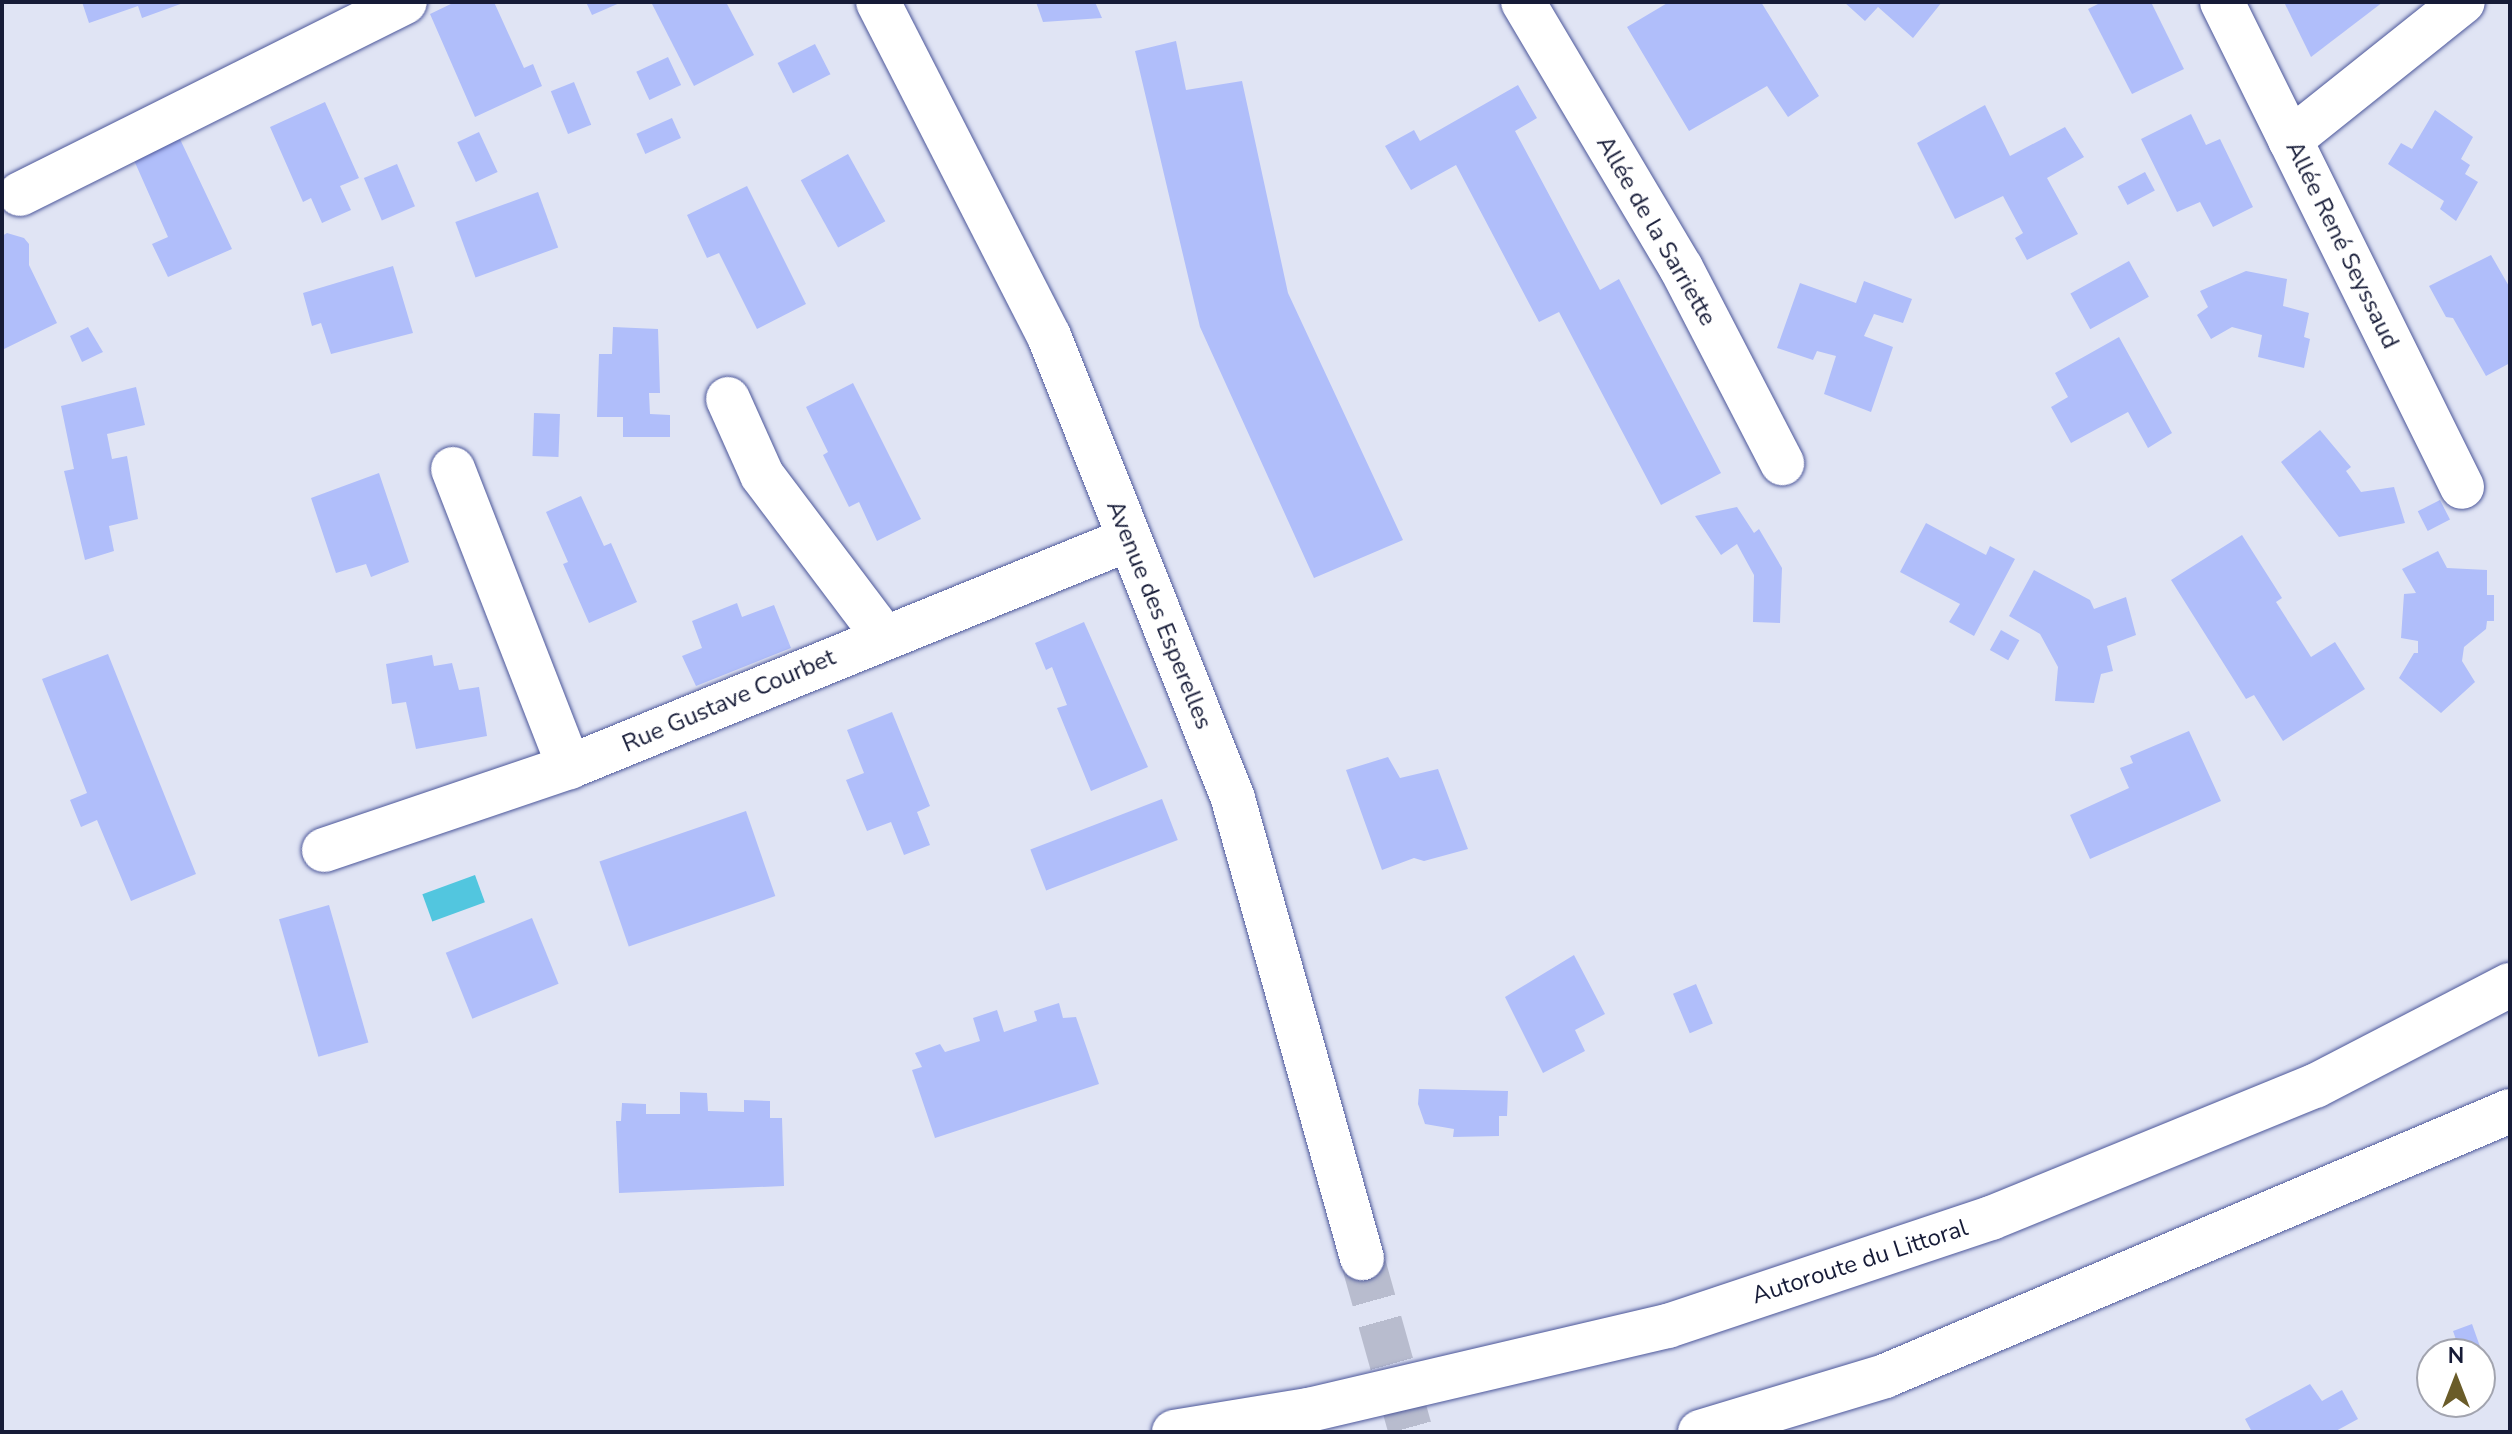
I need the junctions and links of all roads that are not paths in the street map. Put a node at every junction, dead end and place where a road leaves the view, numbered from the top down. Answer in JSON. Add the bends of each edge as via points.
{"nodes":[{"id":1,"x":405,"y":2,"type":"edge"},
{"id":2,"x":878,"y":2,"type":"edge"},
{"id":3,"x":1523,"y":2,"type":"edge"},
{"id":4,"x":2222,"y":2,"type":"edge"},
{"id":5,"x":2463,"y":2,"type":"edge"},
{"id":6,"x":2290,"y":140,"type":"junction"},
{"id":7,"x":20,"y":194,"type":"dead end"},
{"id":8,"x":728,"y":399,"type":"dead end"},
{"id":9,"x":1782,"y":463,"type":"dead end"},
{"id":10,"x":453,"y":469,"type":"dead end"},
{"id":11,"x":2462,"y":487,"type":"dead end"},
{"id":12,"x":1129,"y":539,"type":"junction"},
{"id":13,"x":884,"y":637,"type":"junction"},
{"id":14,"x":569,"y":767,"type":"junction"},
{"id":15,"x":324,"y":850,"type":"dead end"},
{"id":16,"x":2510,"y":985,"type":"edge"},
{"id":17,"x":2510,"y":1111,"type":"edge"},
{"id":18,"x":1362,"y":1258,"type":"tunnel mouth"},
{"id":19,"x":1174,"y":1432,"type":"edge"},
{"id":20,"x":1700,"y":1432,"type":"edge"}],
"edges":[{"from":1,"to":7,"type":"main road"},
{"from":2,"to":12,"type":"main road","name":"Avenue des Esperelles","via":[[1049,336]]},
{"from":3,"to":9,"type":"main road","name":"Allée de la Sarriette","via":[[1681,268]]},
{"from":4,"to":6,"type":"main road","name":"Allée René Seyssaud"},
{"from":5,"to":6,"type":"main road"},
{"from":6,"to":11,"type":"main road","name":"Allée René Seyssaud"},
{"from":8,"to":13,"type":"main road","via":[[762,475]]},
{"from":10,"to":14,"type":"main road"},
{"from":12,"to":13,"type":"main road","name":"Rue Gustave Courbet"},
{"from":12,"to":18,"type":"main road","name":"Avenue des Esperelles","via":[[1233,799]]},
{"from":13,"to":14,"type":"main road","name":"Rue Gustave Courbet"},
{"from":14,"to":15,"type":"main road","name":"Rue Gustave Courbet"},
{"from":16,"to":19,"type":"main road","name":"Autoroute du Littoral","via":[[2315,1086],[1977,1223],[1668,1326],[1309,1410]]},
{"from":17,"to":20,"type":"main road","via":[[1885,1376]]}]}
